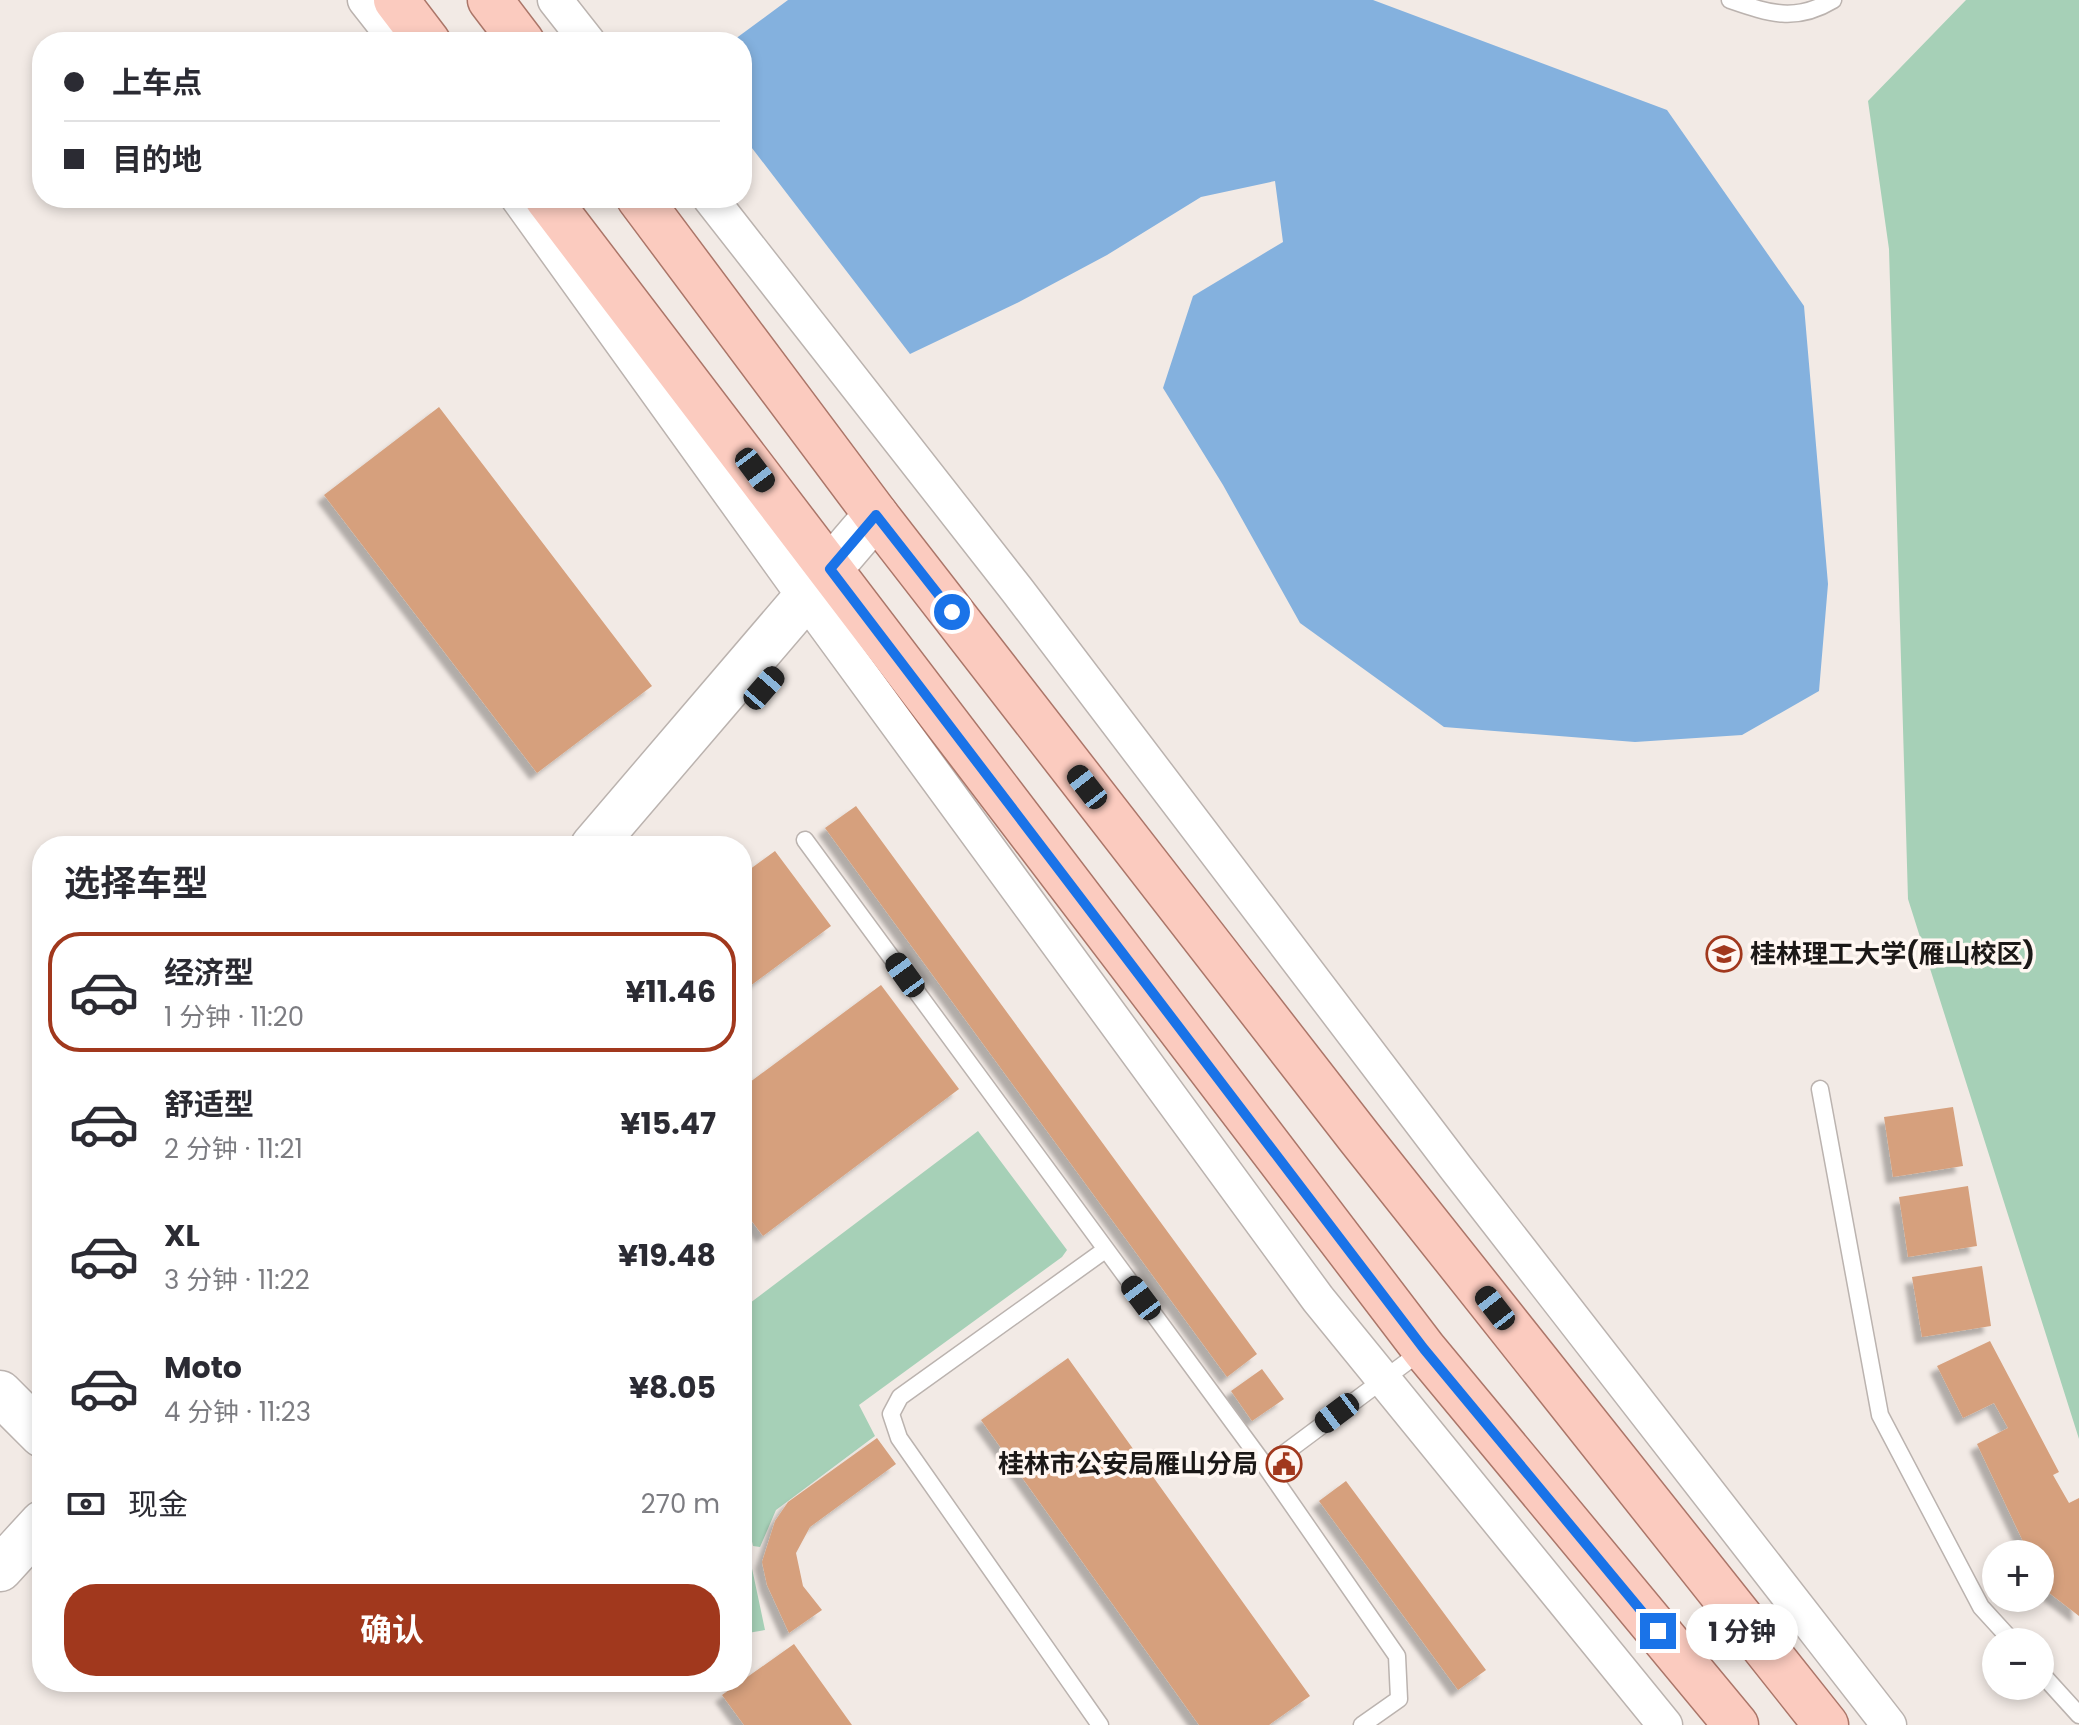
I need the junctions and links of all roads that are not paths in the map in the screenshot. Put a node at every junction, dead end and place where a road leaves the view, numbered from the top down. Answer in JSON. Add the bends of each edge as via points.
{"nodes":[{"id":1,"x":365,"y":0,"type":"edge"},
{"id":2,"x":396,"y":0,"type":"edge"},
{"id":3,"x":490,"y":0,"type":"edge"},
{"id":4,"x":555,"y":0,"type":"edge"},
{"id":5,"x":1730,"y":0,"type":"edge"},
{"id":6,"x":1762,"y":0,"type":"edge"},
{"id":7,"x":1833,"y":0,"type":"edge"},
{"id":8,"x":1773,"y":14,"type":"junction"},
{"id":9,"x":390,"y":32,"type":"edge"},
{"id":10,"x":420,"y":32,"type":"edge"},
{"id":11,"x":514,"y":32,"type":"edge"},
{"id":12,"x":580,"y":32,"type":"edge"},
{"id":13,"x":526,"y":208,"type":"edge"},
{"id":14,"x":554,"y":208,"type":"edge"},
{"id":15,"x":646,"y":208,"type":"edge"},
{"id":16,"x":718,"y":208,"type":"edge"},
{"id":17,"x":885,"y":526,"type":"junction"},
{"id":18,"x":826,"y":595,"type":"junction"},
{"id":19,"x":602,"y":836,"type":"edge"},
{"id":20,"x":636,"y":836,"type":"edge"},
{"id":21,"x":805,"y":840,"type":"dead end"},
{"id":22,"x":1820,"y":1089,"type":"dead end"},
{"id":23,"x":1105,"y":1250,"type":"junction"},
{"id":24,"x":1424,"y":1349,"type":"junction"},
{"id":25,"x":1384,"y":1378,"type":"junction"},
{"id":26,"x":0,"y":1393,"type":"edge"},
{"id":27,"x":32,"y":1425,"type":"edge"},
{"id":28,"x":1266,"y":1467,"type":"junction"},
{"id":29,"x":32,"y":1500,"type":"edge"},
{"id":30,"x":32,"y":1534,"type":"edge"},
{"id":31,"x":0,"y":1535,"type":"edge"},
{"id":32,"x":0,"y":1569,"type":"edge"},
{"id":33,"x":2000,"y":1628,"type":"edge"},
{"id":34,"x":2054,"y":1687,"type":"edge"},
{"id":35,"x":2079,"y":1715,"type":"edge"},
{"id":36,"x":1100,"y":1725,"type":"edge"},
{"id":37,"x":1362,"y":1725,"type":"edge"},
{"id":38,"x":1665,"y":1725,"type":"edge"},
{"id":39,"x":1736,"y":1725,"type":"edge"},
{"id":40,"x":1826,"y":1725,"type":"edge"},
{"id":41,"x":1889,"y":1725,"type":"edge"}],
"edges":[{"from":1,"to":9,"type":"street"},
{"from":2,"to":10,"type":"main road"},
{"from":3,"to":11,"type":"main road"},
{"from":4,"to":12,"type":"street"},
{"from":5,"to":8,"type":"lane"},
{"from":6,"to":8,"type":"lane"},
{"from":7,"to":8,"type":"lane","via":[[1815,9]]},
{"from":13,"to":18,"type":"street"},
{"from":14,"to":18,"type":"main road"},
{"from":15,"to":17,"type":"main road"},
{"from":16,"to":41,"type":"street","via":[[1008,577],[1456,1168]]},
{"from":17,"to":18,"type":"street"},
{"from":17,"to":40,"type":"main road","via":[[1359,1137]]},
{"from":18,"to":19,"type":"street"},
{"from":18,"to":20,"type":"street"},
{"from":18,"to":24,"type":"main road"},
{"from":18,"to":25,"type":"street","via":[[1318,1299]]},
{"from":21,"to":23,"type":"lane"},
{"from":22,"to":33,"type":"lane","via":[[1880,1415],[1981,1607]]},
{"from":23,"to":28,"type":"lane"},
{"from":23,"to":36,"type":"lane","via":[[900,1397],[891,1414],[899,1438]]},
{"from":24,"to":25,"type":"lane"},
{"from":24,"to":39,"type":"main road"},
{"from":25,"to":28,"type":"lane"},
{"from":25,"to":38,"type":"street"},
{"from":26,"to":27,"type":"street"},
{"from":28,"to":37,"type":"lane","via":[[1397,1656],[1399,1699]]},
{"from":29,"to":31,"type":"street"},
{"from":30,"to":32,"type":"street"},
{"from":34,"to":35,"type":"lane"}]}
